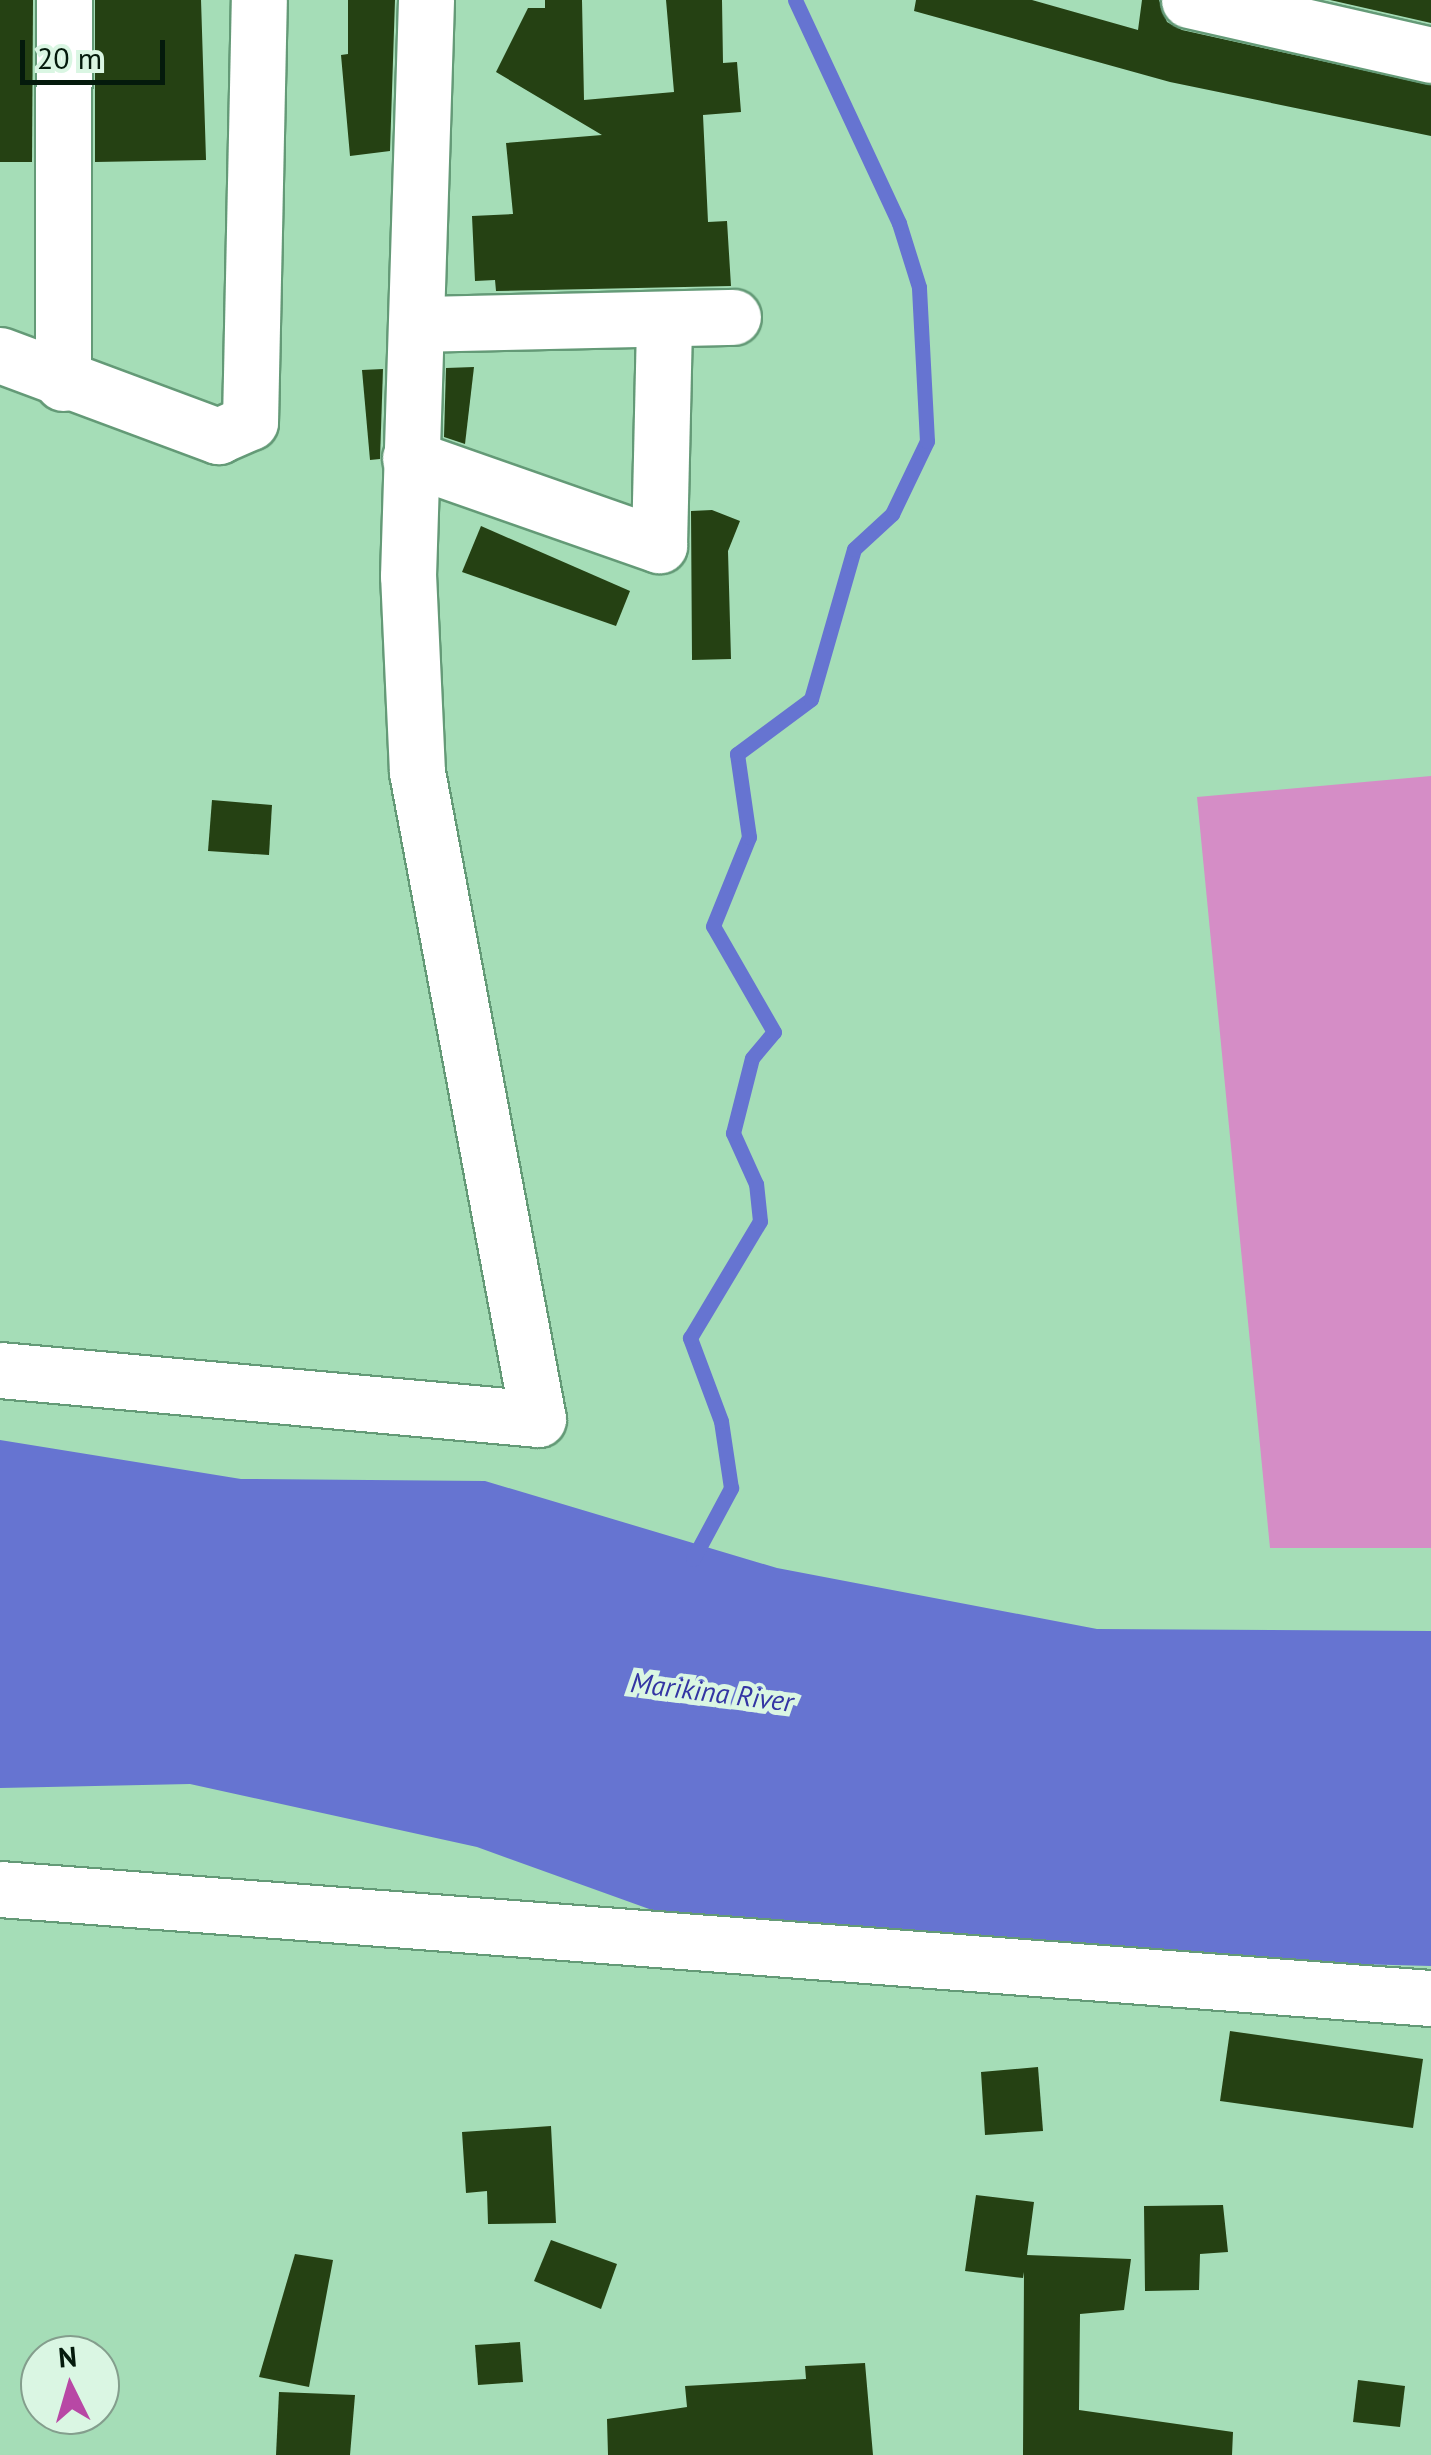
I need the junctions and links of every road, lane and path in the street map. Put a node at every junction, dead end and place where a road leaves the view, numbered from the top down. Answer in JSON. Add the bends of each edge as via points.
{"nodes":[{"id":1,"x":64,"y":0,"type":"edge"},
{"id":2,"x":259,"y":0,"type":"edge"},
{"id":3,"x":426,"y":0,"type":"edge"},
{"id":4,"x":1189,"y":0,"type":"edge"},
{"id":5,"x":1431,"y":55,"type":"edge"},
{"id":6,"x":733,"y":316,"type":"dead end"},
{"id":7,"x":664,"y":321,"type":"junction"},
{"id":8,"x":418,"y":324,"type":"junction"},
{"id":9,"x":0,"y":355,"type":"edge"},
{"id":10,"x":63,"y":383,"type":"junction"},
{"id":11,"x":410,"y":458,"type":"junction"},
{"id":12,"x":0,"y":1370,"type":"edge"},
{"id":13,"x":0,"y":1889,"type":"edge"},
{"id":14,"x":1431,"y":1998,"type":"edge"}],
"edges":[{"from":1,"to":10,"type":"street"},
{"from":2,"to":10,"type":"street","via":[[250,422],[218,436]]},
{"from":3,"to":8,"type":"street"},
{"from":4,"to":5,"type":"street"},
{"from":6,"to":7,"type":"street"},
{"from":7,"to":8,"type":"street"},
{"from":7,"to":11,"type":"street","via":[[659,545]]},
{"from":8,"to":11,"type":"street"},
{"from":9,"to":10,"type":"street"},
{"from":11,"to":12,"type":"street","via":[[417,772],[538,1419]]},
{"from":13,"to":14,"type":"street"}]}
